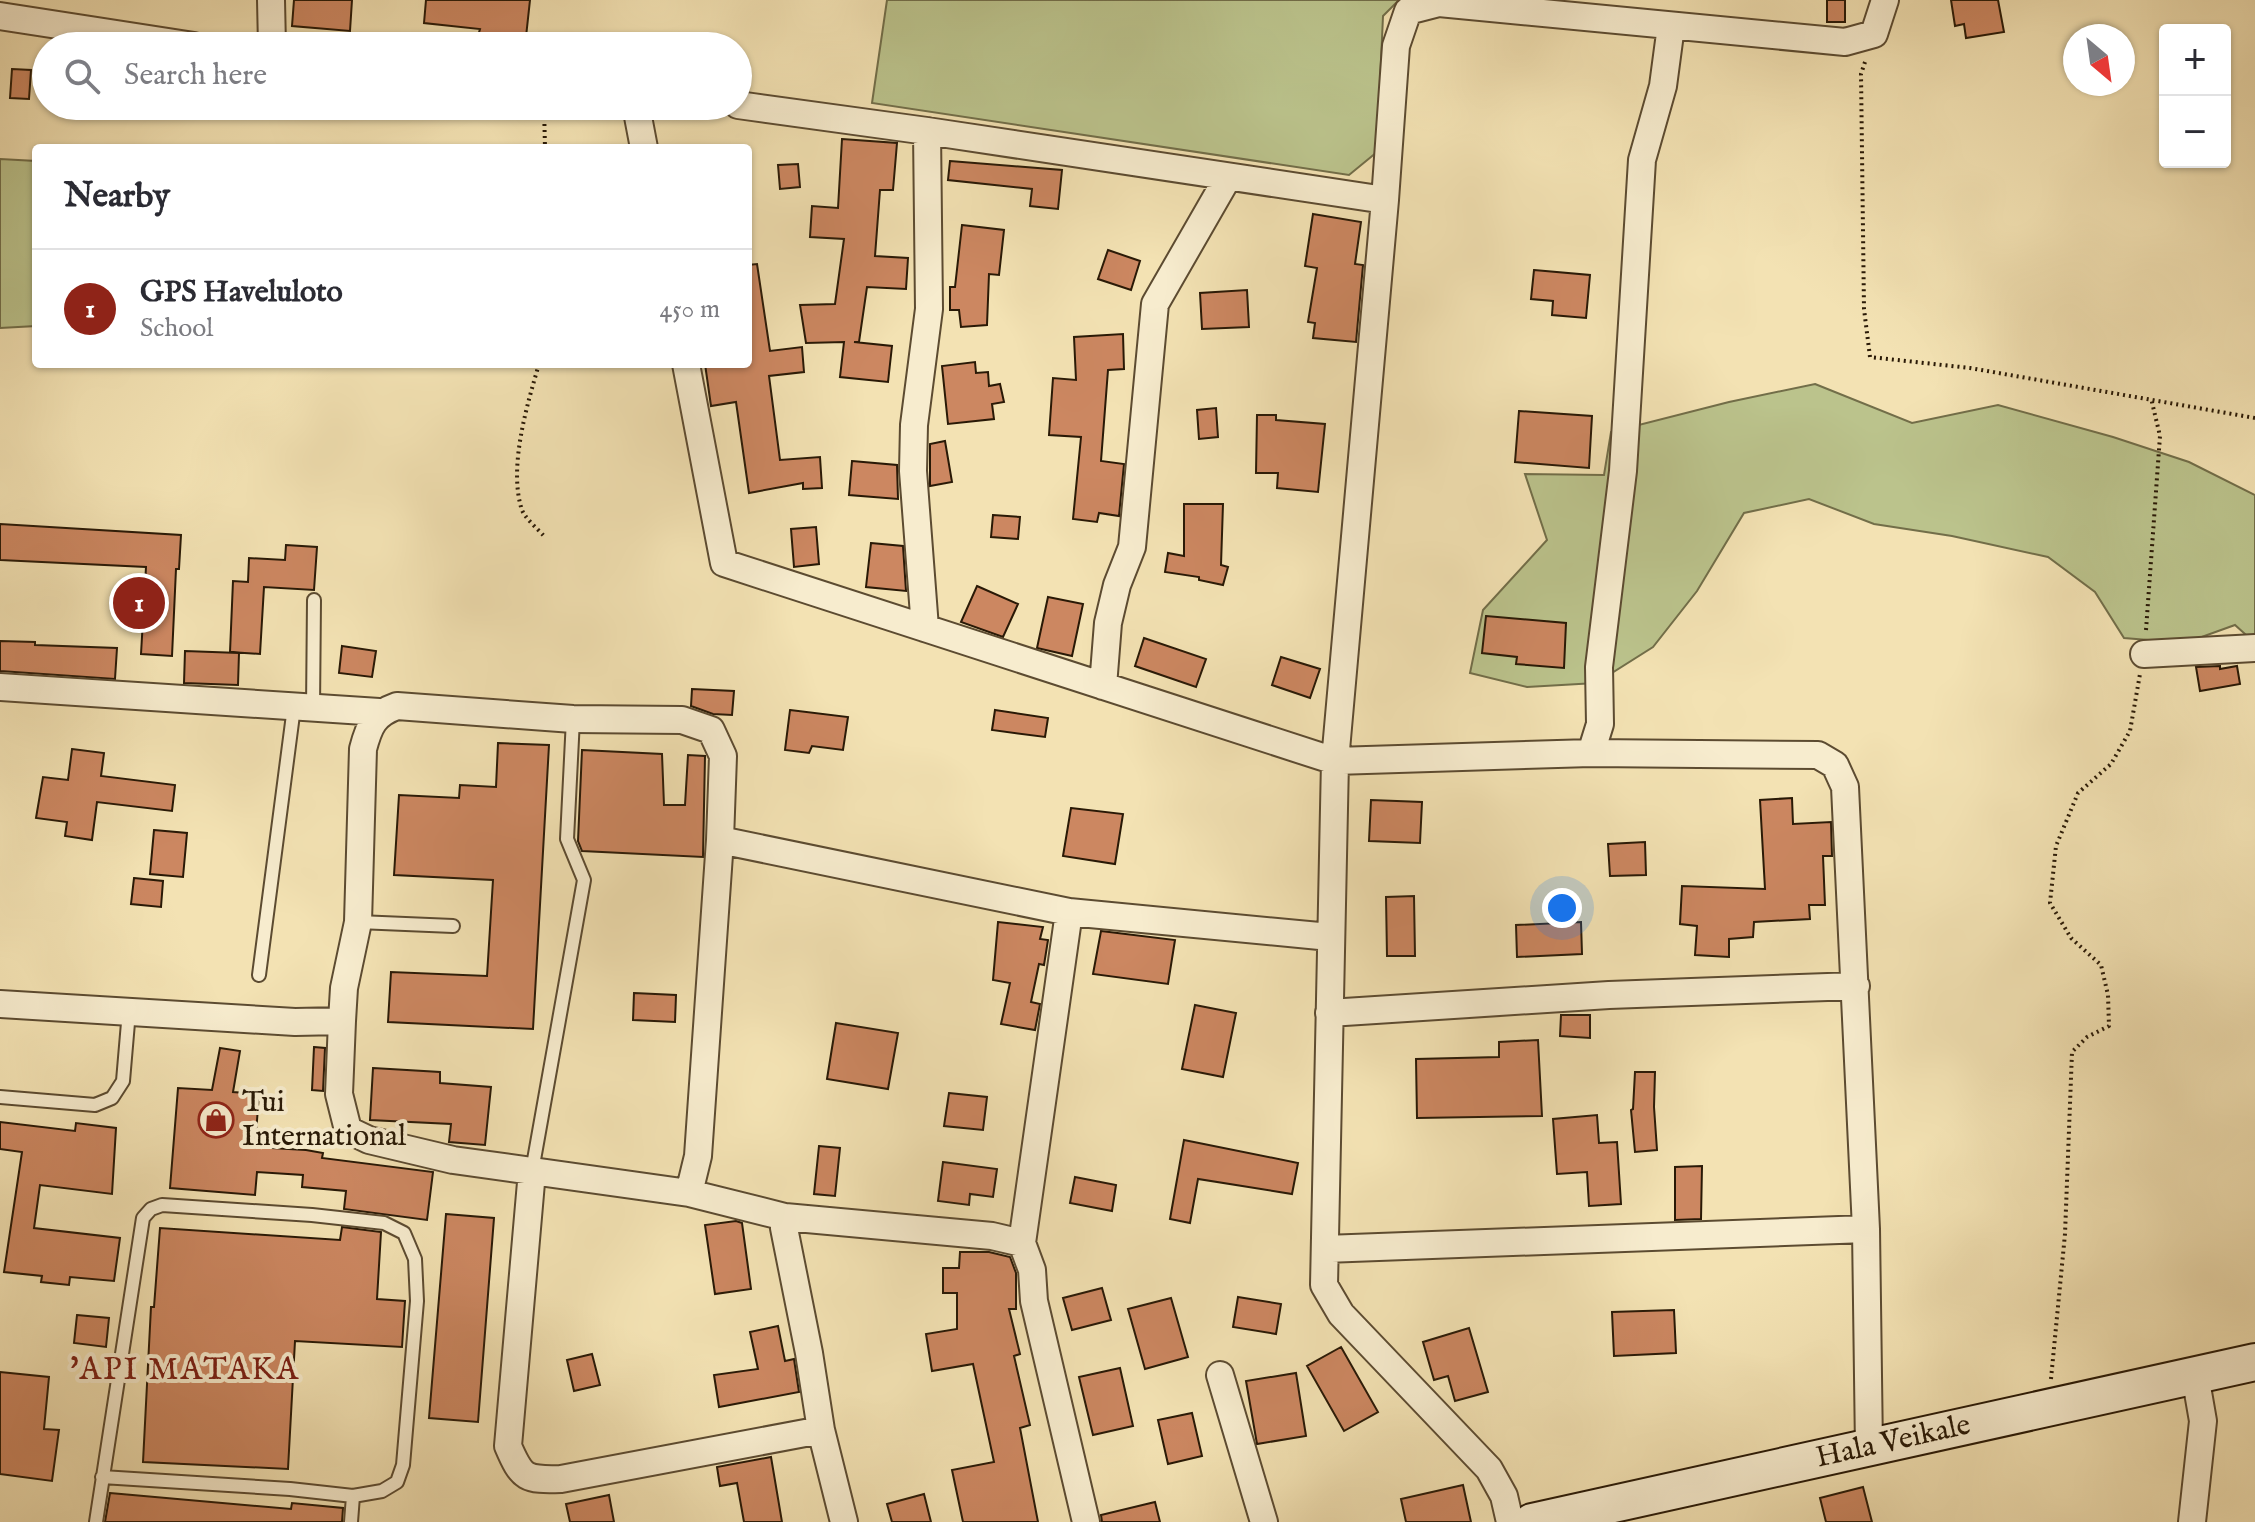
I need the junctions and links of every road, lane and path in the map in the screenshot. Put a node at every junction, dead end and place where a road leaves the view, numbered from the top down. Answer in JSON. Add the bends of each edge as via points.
{"nodes":[{"id":1,"x":271,"y":0,"type":"edge"},
{"id":2,"x":1885,"y":0,"type":"edge"},
{"id":3,"x":0,"y":16,"type":"edge"},
{"id":4,"x":1671,"y":26,"type":"junction"},
{"id":5,"x":103,"y":32,"type":"edge"},
{"id":6,"x":272,"y":32,"type":"edge"},
{"id":7,"x":1874,"y":34,"type":"junction"},
{"id":8,"x":752,"y":107,"type":"edge"},
{"id":9,"x":544,"y":120,"type":"edge"},
{"id":10,"x":639,"y":120,"type":"edge"},
{"id":11,"x":927,"y":131,"type":"junction"},
{"id":12,"x":545,"y":144,"type":"edge"},
{"id":13,"x":643,"y":144,"type":"edge"},
{"id":14,"x":1228,"y":177,"type":"junction"},
{"id":15,"x":1385,"y":200,"type":"junction"},
{"id":16,"x":538,"y":368,"type":"edge"},
{"id":17,"x":687,"y":368,"type":"edge"},
{"id":18,"x":2151,"y":398,"type":"junction"},
{"id":19,"x":2255,"y":418,"type":"edge"},
{"id":20,"x":544,"y":536,"type":"dead end"},
{"id":21,"x":314,"y":600,"type":"dead end"},
{"id":22,"x":925,"y":628,"type":"junction"},
{"id":23,"x":2255,"y":648,"type":"edge"},
{"id":24,"x":2144,"y":654,"type":"junction"},
{"id":25,"x":1103,"y":686,"type":"junction"},
{"id":26,"x":0,"y":687,"type":"edge"},
{"id":27,"x":304,"y":708,"type":"junction"},
{"id":28,"x":379,"y":712,"type":"junction"},
{"id":29,"x":573,"y":719,"type":"junction"},
{"id":30,"x":1591,"y":753,"type":"junction"},
{"id":31,"x":1335,"y":761,"type":"junction"},
{"id":32,"x":720,"y":840,"type":"junction"},
{"id":33,"x":1069,"y":912,"type":"junction"},
{"id":34,"x":358,"y":922,"type":"junction"},
{"id":35,"x":453,"y":926,"type":"dead end"},
{"id":36,"x":1330,"y":937,"type":"junction"},
{"id":37,"x":259,"y":975,"type":"dead end"},
{"id":38,"x":1856,"y":986,"type":"junction"},
{"id":39,"x":0,"y":1004,"type":"edge"},
{"id":40,"x":129,"y":1011,"type":"junction"},
{"id":41,"x":1329,"y":1013,"type":"junction"},
{"id":42,"x":342,"y":1021,"type":"junction"},
{"id":43,"x":0,"y":1097,"type":"edge"},
{"id":44,"x":532,"y":1171,"type":"junction"},
{"id":45,"x":689,"y":1193,"type":"junction"},
{"id":46,"x":785,"y":1217,"type":"junction"},
{"id":47,"x":1866,"y":1229,"type":"junction"},
{"id":48,"x":1022,"y":1243,"type":"junction"},
{"id":49,"x":1325,"y":1249,"type":"junction"},
{"id":50,"x":2255,"y":1362,"type":"edge"},
{"id":51,"x":1220,"y":1375,"type":"dead end"},
{"id":52,"x":2195,"y":1375,"type":"junction"},
{"id":53,"x":2049,"y":1406,"type":"junction"},
{"id":54,"x":821,"y":1430,"type":"junction"},
{"id":55,"x":1869,"y":1449,"type":"junction"},
{"id":56,"x":102,"y":1477,"type":"junction"},
{"id":57,"x":353,"y":1496,"type":"junction"},
{"id":58,"x":96,"y":1522,"type":"edge"},
{"id":59,"x":351,"y":1522,"type":"edge"},
{"id":60,"x":844,"y":1522,"type":"edge"},
{"id":61,"x":1086,"y":1522,"type":"edge"},
{"id":62,"x":1264,"y":1522,"type":"edge"},
{"id":63,"x":1510,"y":1522,"type":"edge"},
{"id":64,"x":1532,"y":1522,"type":"edge"},
{"id":65,"x":2192,"y":1522,"type":"edge"}],
"edges":[{"from":1,"to":6,"type":"street"},
{"from":2,"to":7,"type":"street"},
{"from":3,"to":5,"type":"street"},
{"from":4,"to":7,"type":"street","via":[[1845,42]]},
{"from":4,"to":15,"type":"street","via":[[1439,3],[1408,11],[1396,46]]},
{"from":4,"to":30,"type":"street","via":[[1663,86],[1642,160],[1623,471],[1599,667],[1600,724]]},
{"from":7,"to":18,"type":"path","via":[[1861,74],[1864,309],[1870,357]]},
{"from":8,"to":11,"type":"street"},
{"from":9,"to":12,"type":"path"},
{"from":10,"to":13,"type":"street"},
{"from":11,"to":14,"type":"street"},
{"from":11,"to":22,"type":"street","via":[[929,309],[913,471]]},
{"from":14,"to":15,"type":"street"},
{"from":14,"to":25,"type":"street","via":[[1155,304],[1132,547],[1108,623]]},
{"from":15,"to":31,"type":"street"},
{"from":16,"to":20,"type":"path","via":[[524,416],[518,469],[521,510]]},
{"from":17,"to":22,"type":"street","via":[[724,563]]},
{"from":18,"to":19,"type":"path"},
{"from":18,"to":24,"type":"path","via":[[2160,436]]},
{"from":21,"to":27,"type":"lane"},
{"from":22,"to":25,"type":"street"},
{"from":23,"to":24,"type":"street"},
{"from":24,"to":53,"type":"path","via":[[2130,731],[2111,764],[2078,793],[2056,846],[2050,903],[2071,938],[2101,965],[2109,1026],[2072,1052],[2065,1234]]},
{"from":25,"to":31,"type":"street"},
{"from":26,"to":27,"type":"street"},
{"from":27,"to":28,"type":"street"},
{"from":27,"to":37,"type":"lane"},
{"from":28,"to":29,"type":"street","via":[[397,706]]},
{"from":28,"to":34,"type":"street","via":[[363,749]]},
{"from":29,"to":32,"type":"street","via":[[682,720],[711,730],[723,756]]},
{"from":29,"to":44,"type":"lane","via":[[567,839],[584,880]]},
{"from":30,"to":31,"type":"street"},
{"from":30,"to":38,"type":"street","via":[[1818,755],[1835,765],[1845,787]]},
{"from":31,"to":36,"type":"street"},
{"from":32,"to":33,"type":"street"},
{"from":32,"to":45,"type":"street","via":[[698,1156]]},
{"from":33,"to":36,"type":"street"},
{"from":33,"to":48,"type":"street"},
{"from":34,"to":35,"type":"lane"},
{"from":34,"to":42,"type":"street"},
{"from":36,"to":41,"type":"street"},
{"from":38,"to":41,"type":"street"},
{"from":38,"to":47,"type":"street"},
{"from":39,"to":40,"type":"street"},
{"from":40,"to":42,"type":"street"},
{"from":40,"to":43,"type":"lane","via":[[123,1081],[112,1098],[95,1105]]},
{"from":41,"to":49,"type":"street"},
{"from":42,"to":44,"type":"street","via":[[339,1094],[348,1130],[453,1160]]},
{"from":44,"to":45,"type":"street"},
{"from":44,"to":54,"type":"street","via":[[508,1446],[519,1471],[534,1480],[561,1479]]},
{"from":45,"to":46,"type":"street"},
{"from":46,"to":48,"type":"street"},
{"from":46,"to":54,"type":"street"},
{"from":47,"to":49,"type":"street"},
{"from":47,"to":55,"type":"street"},
{"from":48,"to":61,"type":"street"},
{"from":49,"to":63,"type":"street","via":[[1324,1285],[1341,1314],[1489,1469]]},
{"from":50,"to":52,"type":"street","name":"Hala Veikale"},
{"from":51,"to":62,"type":"street"},
{"from":52,"to":53,"type":"street","name":"Hala Veikale"},
{"from":52,"to":65,"type":"street","via":[[2203,1421]]},
{"from":53,"to":55,"type":"street","name":"Hala Veikale"},
{"from":54,"to":60,"type":"street"},
{"from":55,"to":64,"type":"street","name":"Hala Veikale"},
{"from":56,"to":57,"type":"lane"},
{"from":56,"to":57,"type":"lane","via":[[143,1218],[162,1205],[312,1215],[384,1223],[404,1233],[415,1259],[417,1301],[403,1465],[397,1482],[382,1491]]},
{"from":56,"to":58,"type":"lane"},
{"from":57,"to":59,"type":"lane"}]}
